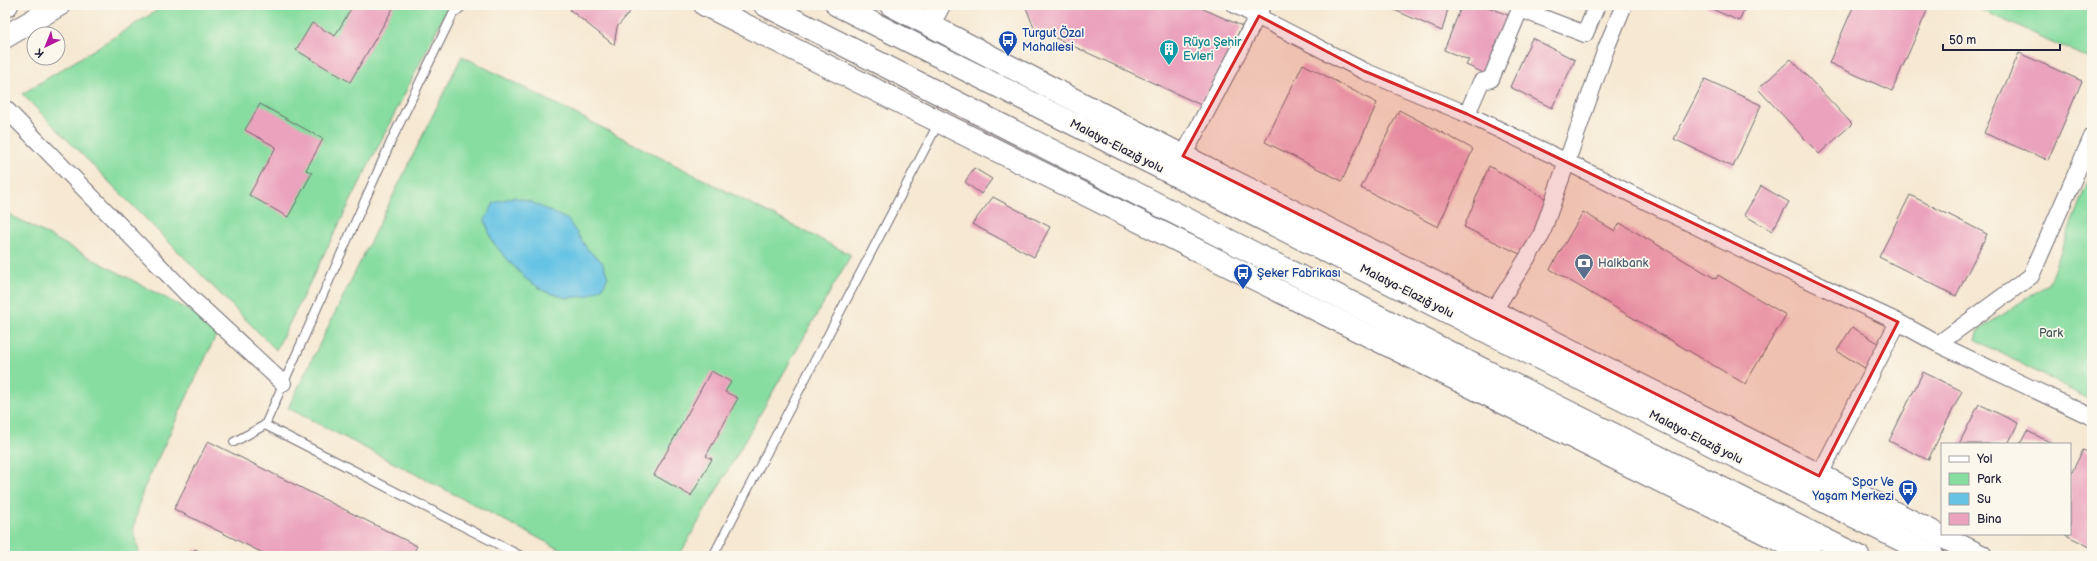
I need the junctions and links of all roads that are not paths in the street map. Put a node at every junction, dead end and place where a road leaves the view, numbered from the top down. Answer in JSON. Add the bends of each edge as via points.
{"nodes":[{"id":1,"x":59,"y":5,"type":"edge"},
{"id":2,"x":464,"y":5,"type":"edge"},
{"id":3,"x":705,"y":5,"type":"edge"},
{"id":4,"x":765,"y":5,"type":"edge"},
{"id":5,"x":837,"y":5,"type":"edge"},
{"id":6,"x":891,"y":5,"type":"edge"},
{"id":7,"x":1235,"y":5,"type":"edge"},
{"id":8,"x":1598,"y":5,"type":"edge"},
{"id":9,"x":1624,"y":5,"type":"edge"},
{"id":10,"x":1521,"y":7,"type":"edge"},
{"id":11,"x":1261,"y":10,"type":"edge"},
{"id":12,"x":934,"y":14,"type":"edge"},
{"id":13,"x":5,"y":37,"type":"edge"},
{"id":14,"x":5,"y":108,"type":"edge"},
{"id":15,"x":1467,"y":114,"type":"junction"},
{"id":16,"x":939,"y":121,"type":"junction"},
{"id":17,"x":2092,"y":137,"type":"edge"},
{"id":18,"x":1183,"y":156,"type":"junction"},
{"id":19,"x":1565,"y":161,"type":"junction"},
{"id":20,"x":1493,"y":312,"type":"junction"},
{"id":21,"x":1898,"y":322,"type":"junction"},
{"id":22,"x":1938,"y":344,"type":"junction"},
{"id":23,"x":284,"y":383,"type":"junction"},
{"id":24,"x":2092,"y":417,"type":"edge"},
{"id":25,"x":265,"y":425,"type":"junction"},
{"id":26,"x":234,"y":442,"type":"dead end"},
{"id":27,"x":1818,"y":476,"type":"junction"},
{"id":28,"x":521,"y":556,"type":"edge"},
{"id":29,"x":713,"y":556,"type":"edge"},
{"id":30,"x":1811,"y":556,"type":"edge"},
{"id":31,"x":1858,"y":556,"type":"edge"},
{"id":32,"x":1933,"y":556,"type":"edge"},
{"id":33,"x":1981,"y":556,"type":"edge"}],
"edges":[{"from":1,"to":13,"type":"main road"},
{"from":2,"to":23,"type":"lane","via":[[453,14],[393,137]]},
{"from":3,"to":16,"type":"main road"},
{"from":4,"to":31,"type":"main road","via":[[1471,364]]},
{"from":5,"to":32,"type":"main road","name":"Malatya-Elazığ yolu"},
{"from":6,"to":12,"type":"main road"},
{"from":7,"to":11,"type":"street"},
{"from":8,"to":10,"type":"street","via":[[1585,34]]},
{"from":9,"to":19,"type":"street"},
{"from":10,"to":15,"type":"street","via":[[1490,79],[1481,82]]},
{"from":11,"to":15,"type":"street","via":[[1364,71]]},
{"from":11,"to":18,"type":"street"},
{"from":12,"to":18,"type":"main road"},
{"from":14,"to":23,"type":"street","via":[[187,294]]},
{"from":15,"to":19,"type":"street"},
{"from":16,"to":29,"type":"lane"},
{"from":16,"to":30,"type":"main road"},
{"from":17,"to":22,"type":"street","via":[[2031,276]]},
{"from":18,"to":20,"type":"main road"},
{"from":19,"to":20,"type":"street","via":[[1541,236]]},
{"from":19,"to":21,"type":"street","via":[[1744,250]]},
{"from":20,"to":27,"type":"main road"},
{"from":21,"to":22,"type":"street"},
{"from":21,"to":27,"type":"street"},
{"from":22,"to":24,"type":"street"},
{"from":23,"to":25,"type":"lane"},
{"from":25,"to":26,"type":"lane"},
{"from":25,"to":28,"type":"lane"},
{"from":27,"to":33,"type":"main road"}]}
